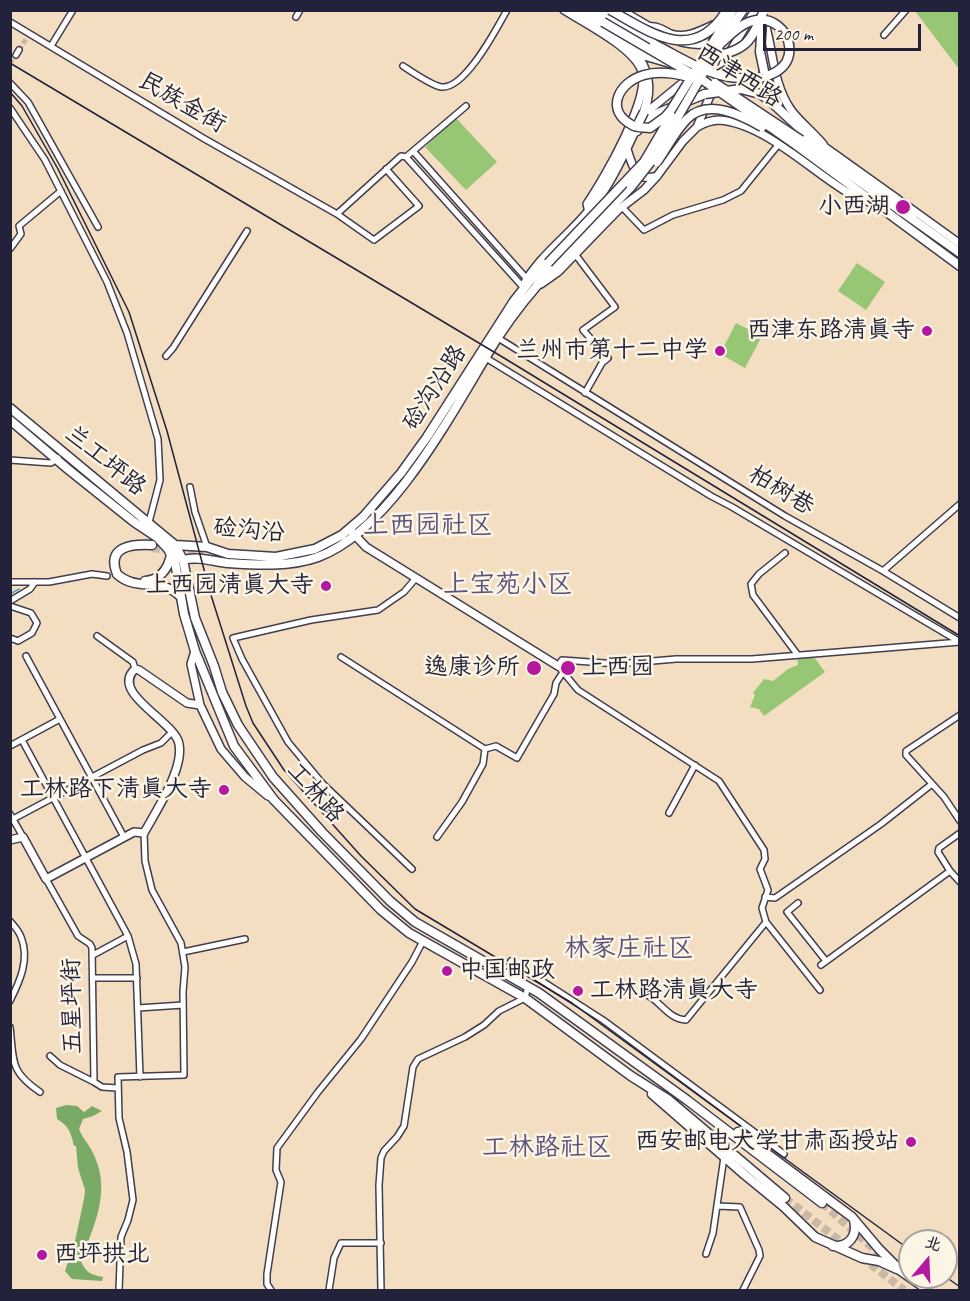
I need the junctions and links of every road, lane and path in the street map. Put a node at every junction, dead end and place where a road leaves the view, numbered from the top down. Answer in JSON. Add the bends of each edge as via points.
{"nodes":[{"id":1,"x":73,"y":10,"type":"edge"},
{"id":2,"x":300,"y":10,"type":"edge"},
{"id":3,"x":507,"y":10,"type":"edge"},
{"id":4,"x":564,"y":10,"type":"edge"},
{"id":5,"x":573,"y":10,"type":"edge"},
{"id":6,"x":584,"y":10,"type":"edge"},
{"id":7,"x":598,"y":10,"type":"edge"},
{"id":8,"x":610,"y":10,"type":"edge"},
{"id":9,"x":621,"y":10,"type":"edge"},
{"id":10,"x":743,"y":10,"type":"edge"},
{"id":11,"x":906,"y":10,"type":"edge"},
{"id":12,"x":733,"y":12,"type":"edge"},
{"id":13,"x":759,"y":12,"type":"edge"},
{"id":14,"x":296,"y":17,"type":"dead end"},
{"id":15,"x":10,"y":22,"type":"edge"},
{"id":16,"x":648,"y":26,"type":"junction"},
{"id":17,"x":884,"y":35,"type":"dead end"},
{"id":18,"x":606,"y":36,"type":"junction"},
{"id":19,"x":721,"y":39,"type":"junction"},
{"id":20,"x":624,"y":41,"type":"junction"},
{"id":21,"x":654,"y":44,"type":"junction"},
{"id":22,"x":51,"y":46,"type":"junction"},
{"id":23,"x":403,"y":66,"type":"dead end"},
{"id":24,"x":704,"y":81,"type":"junction"},
{"id":25,"x":10,"y":83,"type":"edge"},
{"id":26,"x":680,"y":96,"type":"junction"},
{"id":27,"x":466,"y":106,"type":"dead end"},
{"id":28,"x":10,"y":108,"type":"edge"},
{"id":29,"x":787,"y":116,"type":"junction"},
{"id":30,"x":697,"y":127,"type":"junction"},
{"id":31,"x":630,"y":132,"type":"junction"},
{"id":32,"x":778,"y":141,"type":"junction"},
{"id":33,"x":799,"y":143,"type":"junction"},
{"id":34,"x":825,"y":146,"type":"junction"},
{"id":35,"x":627,"y":149,"type":"junction"},
{"id":36,"x":413,"y":151,"type":"junction"},
{"id":37,"x":406,"y":158,"type":"junction"},
{"id":38,"x":386,"y":169,"type":"junction"},
{"id":39,"x":834,"y":174,"type":"junction"},
{"id":40,"x":657,"y":176,"type":"junction"},
{"id":41,"x":631,"y":187,"type":"junction"},
{"id":42,"x":61,"y":191,"type":"junction"},
{"id":43,"x":898,"y":200,"type":"junction"},
{"id":44,"x":877,"y":205,"type":"junction"},
{"id":45,"x":622,"y":207,"type":"junction"},
{"id":46,"x":589,"y":212,"type":"junction"},
{"id":47,"x":336,"y":214,"type":"junction"},
{"id":48,"x":913,"y":219,"type":"junction"},
{"id":49,"x":98,"y":227,"type":"dead end"},
{"id":50,"x":247,"y":231,"type":"dead end"},
{"id":51,"x":960,"y":244,"type":"edge"},
{"id":52,"x":10,"y":249,"type":"edge"},
{"id":53,"x":960,"y":253,"type":"edge"},
{"id":54,"x":575,"y":254,"type":"junction"},
{"id":55,"x":550,"y":266,"type":"junction"},
{"id":56,"x":960,"y":266,"type":"edge"},
{"id":57,"x":525,"y":283,"type":"junction"},
{"id":58,"x":531,"y":291,"type":"junction"},
{"id":59,"x":518,"y":296,"type":"junction"},
{"id":60,"x":498,"y":338,"type":"junction"},
{"id":61,"x":166,"y":356,"type":"dead end"},
{"id":62,"x":486,"y":358,"type":"junction"},
{"id":63,"x":585,"y":393,"type":"junction"},
{"id":64,"x":10,"y":408,"type":"edge"},
{"id":65,"x":10,"y":420,"type":"edge"},
{"id":66,"x":60,"y":456,"type":"junction"},
{"id":67,"x":10,"y":460,"type":"edge"},
{"id":68,"x":190,"y":487,"type":"dead end"},
{"id":69,"x":960,"y":504,"type":"edge"},
{"id":70,"x":149,"y":522,"type":"junction"},
{"id":71,"x":349,"y":529,"type":"junction"},
{"id":72,"x":356,"y":536,"type":"junction"},
{"id":73,"x":175,"y":545,"type":"junction"},
{"id":74,"x":193,"y":546,"type":"junction"},
{"id":75,"x":202,"y":553,"type":"junction"},
{"id":76,"x":785,"y":553,"type":"dead end"},
{"id":77,"x":172,"y":554,"type":"junction"},
{"id":78,"x":183,"y":560,"type":"junction"},
{"id":79,"x":115,"y":568,"type":"junction"},
{"id":80,"x":883,"y":571,"type":"junction"},
{"id":81,"x":107,"y":576,"type":"junction"},
{"id":82,"x":416,"y":578,"type":"junction"},
{"id":83,"x":124,"y":580,"type":"junction"},
{"id":84,"x":10,"y":582,"type":"edge"},
{"id":85,"x":34,"y":582,"type":"junction"},
{"id":86,"x":180,"y":596,"type":"junction"},
{"id":87,"x":10,"y":604,"type":"edge"},
{"id":88,"x":960,"y":618,"type":"edge"},
{"id":89,"x":97,"y":636,"type":"dead end"},
{"id":90,"x":10,"y":638,"type":"edge"},
{"id":91,"x":960,"y":642,"type":"edge"},
{"id":92,"x":195,"y":651,"type":"junction"},
{"id":93,"x":797,"y":654,"type":"junction"},
{"id":94,"x":26,"y":656,"type":"dead end"},
{"id":95,"x":341,"y":657,"type":"dead end"},
{"id":96,"x":135,"y":669,"type":"junction"},
{"id":97,"x":560,"y":669,"type":"junction"},
{"id":98,"x":200,"y":705,"type":"junction"},
{"id":99,"x":960,"y":716,"type":"edge"},
{"id":100,"x":60,"y":719,"type":"junction"},
{"id":101,"x":172,"y":732,"type":"junction"},
{"id":102,"x":22,"y":740,"type":"junction"},
{"id":103,"x":10,"y":746,"type":"edge"},
{"id":104,"x":485,"y":749,"type":"junction"},
{"id":105,"x":695,"y":765,"type":"junction"},
{"id":106,"x":92,"y":777,"type":"junction"},
{"id":107,"x":932,"y":784,"type":"junction"},
{"id":108,"x":53,"y":798,"type":"junction"},
{"id":109,"x":274,"y":800,"type":"junction"},
{"id":110,"x":669,"y":813,"type":"dead end"},
{"id":111,"x":12,"y":817,"type":"edge"},
{"id":112,"x":960,"y":821,"type":"edge"},
{"id":113,"x":144,"y":833,"type":"junction"},
{"id":114,"x":960,"y":833,"type":"edge"},
{"id":115,"x":23,"y":837,"type":"junction"},
{"id":116,"x":124,"y":837,"type":"junction"},
{"id":117,"x":437,"y":837,"type":"dead end"},
{"id":118,"x":10,"y":840,"type":"edge"},
{"id":119,"x":85,"y":857,"type":"junction"},
{"id":120,"x":412,"y":869,"type":"dead end"},
{"id":121,"x":950,"y":871,"type":"junction"},
{"id":122,"x":46,"y":879,"type":"junction"},
{"id":123,"x":960,"y":882,"type":"edge"},
{"id":124,"x":765,"y":897,"type":"junction"},
{"id":125,"x":798,"y":903,"type":"dead end"},
{"id":126,"x":10,"y":921,"type":"edge"},
{"id":127,"x":766,"y":922,"type":"junction"},
{"id":128,"x":128,"y":936,"type":"junction"},
{"id":129,"x":245,"y":939,"type":"dead end"},
{"id":130,"x":423,"y":941,"type":"junction"},
{"id":131,"x":183,"y":952,"type":"junction"},
{"id":132,"x":93,"y":955,"type":"junction"},
{"id":133,"x":511,"y":961,"type":"dead end"},
{"id":134,"x":93,"y":978,"type":"junction"},
{"id":135,"x":137,"y":978,"type":"junction"},
{"id":136,"x":528,"y":986,"type":"junction"},
{"id":137,"x":820,"y":990,"type":"dead end"},
{"id":138,"x":643,"y":993,"type":"dead end"},
{"id":139,"x":525,"y":998,"type":"junction"},
{"id":140,"x":10,"y":1001,"type":"edge"},
{"id":141,"x":183,"y":1005,"type":"junction"},
{"id":142,"x":138,"y":1008,"type":"junction"},
{"id":143,"x":10,"y":1027,"type":"edge"},
{"id":144,"x":50,"y":1056,"type":"dead end"},
{"id":145,"x":631,"y":1076,"type":"junction"},
{"id":146,"x":140,"y":1077,"type":"junction"},
{"id":147,"x":94,"y":1082,"type":"junction"},
{"id":148,"x":117,"y":1088,"type":"junction"},
{"id":149,"x":40,"y":1092,"type":"dead end"},
{"id":150,"x":687,"y":1100,"type":"junction"},
{"id":151,"x":762,"y":1137,"type":"junction"},
{"id":152,"x":756,"y":1145,"type":"junction"},
{"id":153,"x":784,"y":1154,"type":"dead end"},
{"id":154,"x":724,"y":1157,"type":"junction"},
{"id":155,"x":785,"y":1198,"type":"tunnel mouth"},
{"id":156,"x":822,"y":1203,"type":"tunnel mouth"},
{"id":157,"x":717,"y":1206,"type":"junction"},
{"id":158,"x":852,"y":1216,"type":"junction"},
{"id":159,"x":381,"y":1243,"type":"junction"},
{"id":160,"x":830,"y":1245,"type":"junction"},
{"id":161,"x":706,"y":1254,"type":"dead end"},
{"id":162,"x":897,"y":1269,"type":"junction"},
{"id":163,"x":119,"y":1290,"type":"edge"},
{"id":164,"x":270,"y":1290,"type":"edge"},
{"id":165,"x":329,"y":1290,"type":"edge"},
{"id":166,"x":381,"y":1290,"type":"edge"},
{"id":167,"x":743,"y":1290,"type":"edge"},
{"id":168,"x":927,"y":1290,"type":"edge"}],
"edges":[{"from":1,"to":22,"type":"street"},
{"from":2,"to":14,"type":"street"},
{"from":3,"to":23,"type":"street","via":[[477,61],[454,82],[439,87]]},
{"from":4,"to":18,"type":"street"},
{"from":5,"to":20,"type":"main road"},
{"from":6,"to":24,"type":"main road","bridge":true},
{"from":7,"to":21,"type":"main road"},
{"from":8,"to":12,"type":"main road","bridge":true,"via":[[660,38],[683,42],[709,32]]},
{"from":9,"to":16,"type":"street"},
{"from":10,"to":19,"type":"main road","bridge":true},
{"from":11,"to":17,"type":"street"},
{"from":12,"to":13,"type":"street"},
{"from":12,"to":16,"type":"street","via":[[689,34]]},
{"from":12,"to":19,"type":"street"},
{"from":12,"to":26,"type":"main road","bridge":true},
{"from":13,"to":20,"type":"main road","bridge":true,"via":[[755,33],[741,48],[697,60],[671,63],[646,56]]},
{"from":13,"to":29,"type":"main road","bridge":true,"via":[[764,71],[771,93]]},
{"from":13,"to":30,"type":"street","via":[[724,62]]},
{"from":13,"to":34,"type":"street","via":[[790,109]]},
{"from":15,"to":22,"type":"street","name":"民族金街","via":[[27,36]]},
{"from":16,"to":19,"type":"street","via":[[669,38],[697,45]]},
{"from":18,"to":20,"type":"street"},
{"from":18,"to":31,"type":"street","via":[[642,70],[643,84]]},
{"from":19,"to":21,"type":"main road","bridge":true,"via":[[748,22],[766,20],[785,33],[789,56],[775,74],[729,77],[700,68]]},
{"from":19,"to":31,"type":"street","via":[[682,85]]},
{"from":19,"to":41,"type":"main road","bridge":true,"via":[[656,155]]},
{"from":20,"to":31,"type":"main road","bridge":true,"via":[[644,65],[650,90],[644,112]]},
{"from":21,"to":33,"type":"main road","name":"西津西路","bridge":true,"via":[[734,94]]},
{"from":22,"to":47,"type":"street","name":"民族金街"},
{"from":24,"to":26,"type":"main road","bridge":true,"via":[[662,72],[643,75],[624,85],[617,104],[623,119],[634,127],[650,128],[665,117]]},
{"from":24,"to":33,"type":"main road","bridge":true},
{"from":25,"to":49,"type":"street","via":[[28,102]]},
{"from":26,"to":55,"type":"main road","bridge":true,"via":[[644,162]]},
{"from":27,"to":36,"type":"street"},
{"from":28,"to":42,"type":"street"},
{"from":29,"to":31,"type":"main road","bridge":true,"via":[[760,94],[741,89],[705,94],[658,112]]},
{"from":29,"to":34,"type":"main road"},
{"from":30,"to":32,"type":"street","via":[[717,120]]},
{"from":30,"to":40,"type":"street"},
{"from":31,"to":35,"type":"main road"},
{"from":31,"to":46,"type":"street","via":[[587,204]]},
{"from":32,"to":39,"type":"main road"},
{"from":32,"to":41,"type":"main road","bridge":true,"via":[[745,119],[722,110],[699,111],[686,120],[655,165]]},
{"from":32,"to":44,"type":"street","via":[[849,193]]},
{"from":32,"to":45,"type":"street","via":[[750,183],[723,200],[673,215],[644,230]]},
{"from":33,"to":39,"type":"main road"},
{"from":33,"to":48,"type":"main road"},
{"from":34,"to":43,"type":"main road"},
{"from":35,"to":40,"type":"street","via":[[633,169],[643,177]]},
{"from":35,"to":46,"type":"main road"},
{"from":36,"to":37,"type":"street"},
{"from":36,"to":57,"type":"street"},
{"from":37,"to":38,"type":"street","via":[[401,156]]},
{"from":37,"to":57,"type":"street"},
{"from":38,"to":47,"type":"street"},
{"from":38,"to":47,"type":"street","name":"民族金街","via":[[419,206],[374,240]]},
{"from":39,"to":44,"type":"main road"},
{"from":40,"to":45,"type":"street"},
{"from":41,"to":55,"type":"main road"},
{"from":42,"to":52,"type":"street","via":[[19,226],[21,234]]},
{"from":42,"to":70,"type":"street","via":[[107,282],[127,333],[158,439],[160,480]]},
{"from":43,"to":48,"type":"main road"},
{"from":43,"to":51,"type":"street"},
{"from":44,"to":56,"type":"main road"},
{"from":45,"to":54,"type":"street"},
{"from":46,"to":57,"type":"main road","via":[[534,268]]},
{"from":48,"to":53,"type":"main road"},
{"from":50,"to":61,"type":"street"},
{"from":54,"to":58,"type":"street"},
{"from":54,"to":63,"type":"street","via":[[615,307],[583,330],[608,358]]},
{"from":55,"to":58,"type":"main road","name":"硷沟沿路"},
{"from":55,"to":59,"type":"main road","name":"硷沟沿路"},
{"from":57,"to":59,"type":"main road"},
{"from":58,"to":60,"type":"main road","name":"硷沟沿路"},
{"from":59,"to":71,"type":"main road","name":"硷沟沿路","via":[[417,450],[383,495]]},
{"from":60,"to":62,"type":"main road","name":"硷沟沿路"},
{"from":60,"to":63,"type":"street","name":"柏树巷"},
{"from":62,"to":72,"type":"main road","name":"硷沟沿路","via":[[408,478]]},
{"from":62,"to":91,"type":"street"},
{"from":63,"to":80,"type":"street","name":"柏树巷","via":[[785,516]]},
{"from":64,"to":66,"type":"main road","name":"兰工坪路"},
{"from":65,"to":66,"type":"main road","name":"兰工坪路"},
{"from":66,"to":67,"type":"street","via":[[51,463]]},
{"from":66,"to":70,"type":"main road","name":"兰工坪路"},
{"from":66,"to":77,"type":"main road","name":"兰工坪路"},
{"from":68,"to":75,"type":"street"},
{"from":69,"to":80,"type":"street"},
{"from":70,"to":73,"type":"main road","name":"兰工坪路"},
{"from":71,"to":72,"type":"street"},
{"from":71,"to":75,"type":"main road","name":"硷沟沿","via":[[329,543],[294,555]]},
{"from":72,"to":75,"type":"main road","name":"硷沟沿","via":[[318,557],[296,563],[260,564]]},
{"from":72,"to":82,"type":"street","via":[[366,547]]},
{"from":73,"to":74,"type":"main road","name":"硷沟沿"},
{"from":73,"to":78,"type":"main road","name":"工林路"},
{"from":74,"to":75,"type":"main road","name":"硷沟沿"},
{"from":74,"to":75,"type":"main road","via":[[191,553]]},
{"from":75,"to":78,"type":"main road","name":"硷沟沿"},
{"from":76,"to":93,"type":"street","via":[[751,584],[753,595]]},
{"from":77,"to":79,"type":"main road","via":[[165,571],[152,580],[132,579],[120,570],[120,558],[126,549],[152,546],[125,546],[116,556]]},
{"from":77,"to":86,"type":"main road","name":"工林路"},
{"from":78,"to":136,"type":"main road","name":"工林路","via":[[195,618],[222,692],[238,725],[273,777],[403,913]]},
{"from":79,"to":81,"type":"street"},
{"from":79,"to":83,"type":"main road"},
{"from":80,"to":88,"type":"street","name":"柏树巷"},
{"from":81,"to":83,"type":"street"},
{"from":81,"to":85,"type":"street","via":[[92,574]]},
{"from":82,"to":97,"type":"street"},
{"from":82,"to":120,"type":"street","via":[[378,610],[233,638],[288,742],[323,784]]},
{"from":83,"to":86,"type":"main road","via":[[166,586]]},
{"from":84,"to":85,"type":"street"},
{"from":85,"to":87,"type":"street"},
{"from":86,"to":92,"type":"main road","name":"工林路"},
{"from":87,"to":90,"type":"street","via":[[31,613],[37,623],[32,633],[18,641]]},
{"from":89,"to":96,"type":"street","via":[[133,662]]},
{"from":91,"to":93,"type":"street"},
{"from":92,"to":98,"type":"street","via":[[191,664]]},
{"from":92,"to":109,"type":"main road","name":"工林路","via":[[234,747]]},
{"from":93,"to":97,"type":"street","via":[[618,663],[562,660]]},
{"from":94,"to":100,"type":"street"},
{"from":95,"to":104,"type":"street"},
{"from":96,"to":98,"type":"street","via":[[188,703]]},
{"from":96,"to":101,"type":"street","via":[[128,681],[131,692]]},
{"from":97,"to":104,"type":"street","via":[[554,694],[516,758],[496,746]]},
{"from":97,"to":105,"type":"street","via":[[586,696]]},
{"from":98,"to":109,"type":"street","via":[[221,749],[245,777]]},
{"from":99,"to":107,"type":"street","via":[[906,751]]},
{"from":100,"to":102,"type":"street"},
{"from":100,"to":106,"type":"street"},
{"from":101,"to":106,"type":"street","name":"五星坪街","via":[[160,743]]},
{"from":101,"to":113,"type":"street","via":[[179,743],[178,762],[172,782]]},
{"from":102,"to":103,"type":"street"},
{"from":102,"to":108,"type":"street"},
{"from":104,"to":117,"type":"street","via":[[483,764]]},
{"from":105,"to":110,"type":"street"},
{"from":105,"to":124,"type":"street","via":[[719,781],[764,850],[760,869],[768,890]]},
{"from":106,"to":108,"type":"street","name":"五星坪街"},
{"from":106,"to":116,"type":"street"},
{"from":107,"to":112,"type":"street"},
{"from":107,"to":124,"type":"street","via":[[775,898]]},
{"from":108,"to":111,"type":"street","name":"五星坪街"},
{"from":108,"to":119,"type":"street"},
{"from":109,"to":130,"type":"main road","name":"工林路","via":[[394,922]]},
{"from":111,"to":115,"type":"street","name":"五星坪街"},
{"from":113,"to":116,"type":"street"},
{"from":113,"to":131,"type":"street","via":[[152,890]]},
{"from":114,"to":121,"type":"street","via":[[939,848]]},
{"from":115,"to":118,"type":"street"},
{"from":115,"to":122,"type":"street","name":"五星坪街"},
{"from":116,"to":119,"type":"street"},
{"from":119,"to":122,"type":"street"},
{"from":119,"to":128,"type":"street"},
{"from":121,"to":123,"type":"street"},
{"from":121,"to":125,"type":"street","via":[[824,963],[787,912]]},
{"from":122,"to":132,"type":"street","name":"五星坪街","via":[[78,936],[90,944]]},
{"from":124,"to":127,"type":"street","via":[[762,908]]},
{"from":126,"to":140,"type":"street","via":[[21,936],[24,966]]},
{"from":127,"to":137,"type":"street"},
{"from":127,"to":138,"type":"street","via":[[686,1020],[672,1016]]},
{"from":128,"to":132,"type":"street"},
{"from":128,"to":135,"type":"street"},
{"from":129,"to":131,"type":"street"},
{"from":130,"to":139,"type":"main road","name":"工林路"},
{"from":130,"to":164,"type":"street","via":[[361,1039],[278,1148],[276,1170],[280,1182],[267,1274]]},
{"from":131,"to":141,"type":"street"},
{"from":132,"to":134,"type":"street","name":"五星坪街"},
{"from":133,"to":151,"type":"street","via":[[603,1020]]},
{"from":134,"to":135,"type":"street"},
{"from":134,"to":147,"type":"street","name":"五星坪街"},
{"from":135,"to":142,"type":"street"},
{"from":136,"to":139,"type":"street"},
{"from":136,"to":150,"type":"main road","name":"工林路"},
{"from":139,"to":145,"type":"main road","name":"工林路"},
{"from":139,"to":159,"type":"street","via":[[499,1011],[465,1037],[414,1063],[404,1126],[381,1158]]},
{"from":141,"to":142,"type":"street"},
{"from":141,"to":146,"type":"street","via":[[184,1075]]},
{"from":142,"to":146,"type":"street"},
{"from":143,"to":149,"type":"street","via":[[18,1074]]},
{"from":144,"to":147,"type":"street"},
{"from":145,"to":154,"type":"main road"},
{"from":145,"to":155,"type":"main road","via":[[669,1100]]},
{"from":146,"to":148,"type":"street","via":[[118,1077]]},
{"from":147,"to":148,"type":"street","name":"五星坪街"},
{"from":148,"to":163,"type":"street","via":[[133,1200],[121,1237]]},
{"from":150,"to":152,"type":"main road"},
{"from":150,"to":156,"type":"main road"},
{"from":151,"to":152,"type":"street"},
{"from":151,"to":153,"type":"street"},
{"from":152,"to":158,"type":"main road"},
{"from":154,"to":157,"type":"street"},
{"from":154,"to":160,"type":"main road","via":[[815,1237]]},
{"from":157,"to":161,"type":"street"},
{"from":157,"to":167,"type":"street","via":[[740,1207],[759,1250]]},
{"from":158,"to":160,"type":"main road","via":[[856,1228],[852,1239],[842,1246]]},
{"from":158,"to":162,"type":"main road"},
{"from":159,"to":165,"type":"street","via":[[341,1243],[334,1258]]},
{"from":159,"to":166,"type":"street"},
{"from":160,"to":162,"type":"main road"},
{"from":162,"to":168,"type":"street"}]}
